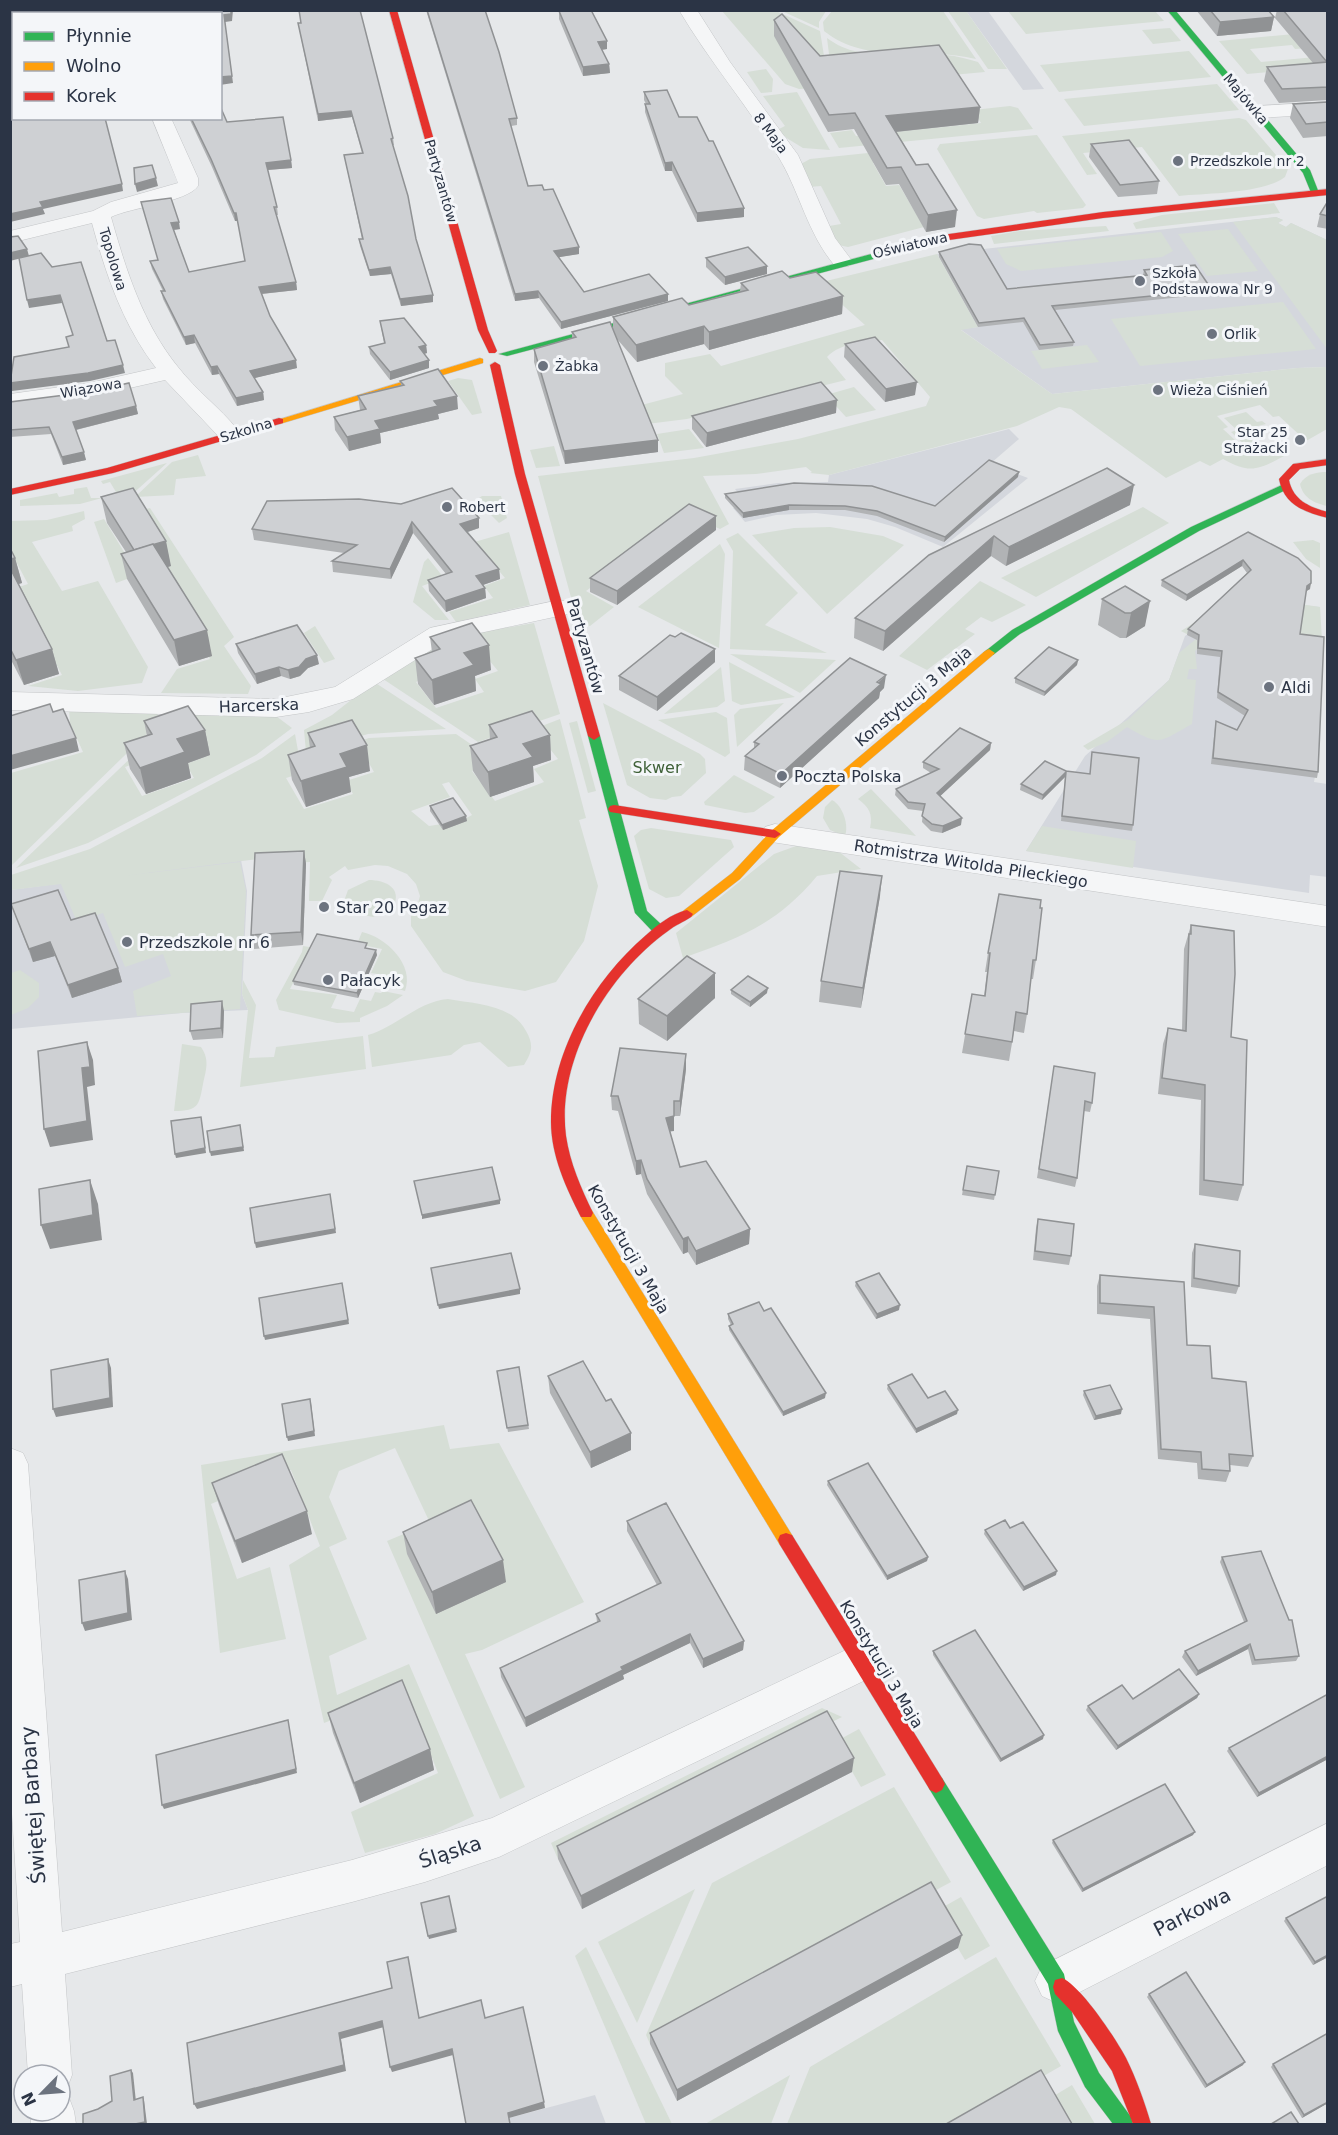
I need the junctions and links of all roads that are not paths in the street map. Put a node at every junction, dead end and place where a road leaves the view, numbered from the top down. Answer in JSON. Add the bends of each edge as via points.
{"nodes":[{"id":1,"x":393,"y":10,"type":"edge"},
{"id":2,"x":688,"y":10,"type":"edge"},
{"id":3,"x":1170,"y":10,"type":"edge"},
{"id":4,"x":1328,"y":108,"type":"edge"},
{"id":5,"x":1257,"y":112,"type":"junction"},
{"id":6,"x":162,"y":120,"type":"edge"},
{"id":7,"x":1322,"y":193,"type":"edge"},
{"id":8,"x":100,"y":215,"type":"junction"},
{"id":9,"x":10,"y":237,"type":"edge"},
{"id":10,"x":842,"y":262,"type":"junction"},
{"id":11,"x":497,"y":356,"type":"junction"},
{"id":12,"x":170,"y":372,"type":"junction"},
{"id":13,"x":10,"y":400,"type":"edge"},
{"id":14,"x":230,"y":435,"type":"junction"},
{"id":15,"x":1328,"y":462,"type":"edge"},
{"id":16,"x":1284,"y":487,"type":"junction"},
{"id":17,"x":10,"y":492,"type":"edge"},
{"id":18,"x":1299,"y":505,"type":"junction"},
{"id":19,"x":1281,"y":510,"type":"dead end"},
{"id":20,"x":1266,"y":512,"type":"dead end"},
{"id":21,"x":1328,"y":515,"type":"edge"},
{"id":22,"x":1227,"y":516,"type":"junction"},
{"id":23,"x":558,"y":608,"type":"junction"},
{"id":24,"x":10,"y":701,"type":"edge"},
{"id":25,"x":614,"y":809,"type":"junction"},
{"id":26,"x":776,"y":834,"type":"junction"},
{"id":27,"x":732,"y":860,"type":"dead end"},
{"id":28,"x":696,"y":888,"type":"dead end"},
{"id":29,"x":1328,"y":916,"type":"edge"},
{"id":30,"x":659,"y":930,"type":"junction"},
{"id":31,"x":10,"y":1464,"type":"edge"},
{"id":32,"x":16,"y":1610,"type":"edge"},
{"id":33,"x":862,"y":1662,"type":"junction"},
{"id":34,"x":1328,"y":1843,"type":"edge"},
{"id":35,"x":27,"y":1962,"type":"edge"},
{"id":36,"x":1057,"y":1981,"type":"junction"},
{"id":37,"x":48,"y":2063,"type":"edge"},
{"id":38,"x":1124,"y":2124,"type":"edge"},
{"id":39,"x":1142,"y":2124,"type":"edge"}],
"edges":[{"from":1,"to":11,"type":"street","name":"Partyzantów","via":[[483,330]]},
{"from":2,"to":10,"type":"street","name":"8 Maja","via":[[717,60],[789,157],[826,241]]},
{"from":3,"to":5,"type":"street","name":"Majówka"},
{"from":4,"to":5,"type":"street"},
{"from":5,"to":7,"type":"street","name":"Majówka"},
{"from":6,"to":8,"type":"street","name":"Topolowa","via":[[188,186]]},
{"from":7,"to":10,"type":"street","name":"Oświatowa","via":[[979,231]]},
{"from":8,"to":9,"type":"street"},
{"from":8,"to":12,"type":"street","name":"Topolowa","via":[[121,289],[146,338]]},
{"from":10,"to":11,"type":"street","name":"Oświatowa"},
{"from":11,"to":14,"type":"street","name":"Szkolna"},
{"from":11,"to":23,"type":"street","name":"Partyzantów","via":[[520,474]]},
{"from":12,"to":13,"type":"street","name":"Wiązowa","via":[[90,390]]},
{"from":12,"to":14,"type":"street","name":"Topolowa","via":[[218,418]]},
{"from":14,"to":17,"type":"street","name":"Szkolna","via":[[73,480]]},
{"from":15,"to":16,"type":"street","via":[[1297,466],[1284,479]]},
{"from":16,"to":18,"type":"street"},
{"from":16,"to":22,"type":"street","name":"Konstytucji 3 Maja"},
{"from":18,"to":19,"type":"street"},
{"from":18,"to":21,"type":"street"},
{"from":20,"to":22,"type":"street","name":"Konstytucji 3 Maja"},
{"from":22,"to":26,"type":"street","name":"Konstytucji 3 Maja","via":[[1175,540],[1016,632]]},
{"from":23,"to":24,"type":"street","name":"Harcerska","via":[[439,634],[344,693],[309,703],[276,708]]},
{"from":23,"to":25,"type":"street","name":"Partyzantów"},
{"from":25,"to":26,"type":"street","name":"Rotmistrza Witolda Pileckiego"},
{"from":25,"to":30,"type":"street","name":"Partyzantów","via":[[641,912]]},
{"from":26,"to":27,"type":"street"},
{"from":26,"to":29,"type":"street","name":"Rotmistrza Witolda Pileckiego"},
{"from":26,"to":30,"type":"street","name":"Konstytucji 3 Maja","via":[[746,868],[691,913]]},
{"from":28,"to":30,"type":"street","via":[[670,910]]},
{"from":30,"to":33,"type":"street","name":"Konstytucji 3 Maja","via":[[600,992],[576,1037],[561,1077],[563,1158],[586,1215]]},
{"from":31,"to":32,"type":"street","name":"Świętej Barbary"},
{"from":32,"to":35,"type":"street","name":"Świętej Barbary"},
{"from":33,"to":35,"type":"street","name":"Śląska","via":[[499,1836],[352,1881]]},
{"from":33,"to":36,"type":"street","name":"Konstytucji 3 Maja"},
{"from":34,"to":36,"type":"street","name":"Parkowa"},
{"from":35,"to":37,"type":"street","name":"Świętej Barbary"},
{"from":36,"to":38,"type":"street","name":"Konstytucji 3 Maja","via":[[1065,2024],[1092,2080]]},
{"from":36,"to":39,"type":"street","via":[[1119,2065]]}]}
